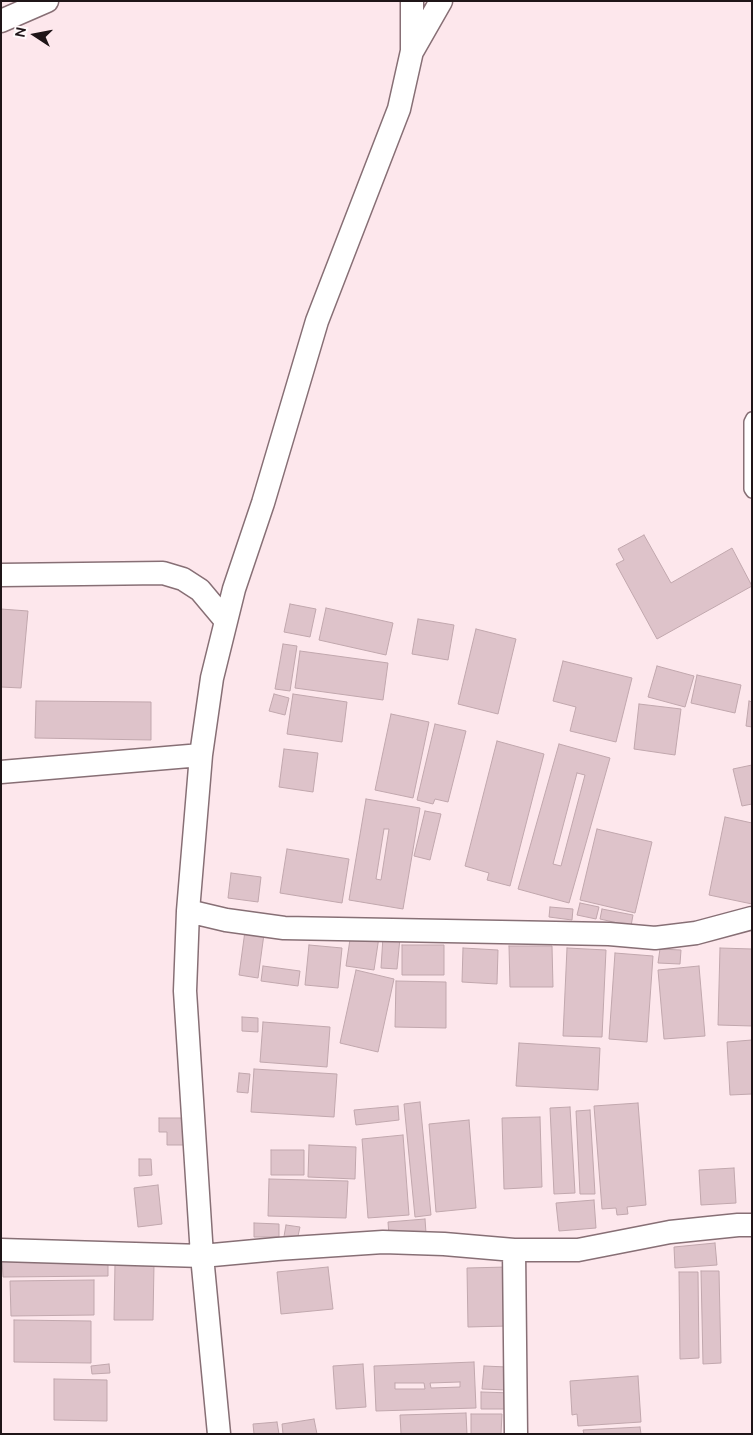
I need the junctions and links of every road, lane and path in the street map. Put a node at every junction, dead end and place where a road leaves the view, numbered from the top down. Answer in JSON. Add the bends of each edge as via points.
{"nodes":[{"id":1,"x":47,"y":1,"type":"edge"},
{"id":2,"x":412,"y":1,"type":"edge"},
{"id":3,"x":441,"y":1,"type":"edge"},
{"id":4,"x":1,"y":21,"type":"edge"},
{"id":5,"x":412,"y":51,"type":"junction"},
{"id":6,"x":752,"y":418,"type":"edge"},
{"id":7,"x":752,"y":492,"type":"edge"},
{"id":8,"x":1,"y":574,"type":"edge"},
{"id":9,"x":226,"y":621,"type":"junction"},
{"id":10,"x":201,"y":755,"type":"junction"},
{"id":11,"x":1,"y":772,"type":"edge"},
{"id":12,"x":188,"y":911,"type":"junction"},
{"id":13,"x":752,"y":918,"type":"edge"},
{"id":14,"x":752,"y":1225,"type":"edge"},
{"id":15,"x":1,"y":1250,"type":"edge"},
{"id":16,"x":514,"y":1250,"type":"junction"},
{"id":17,"x":202,"y":1256,"type":"junction"},
{"id":18,"x":219,"y":1434,"type":"edge"},
{"id":19,"x":516,"y":1434,"type":"edge"}],
"edges":[{"from":1,"to":4,"type":"street"},
{"from":2,"to":5,"type":"street"},
{"from":3,"to":5,"type":"street"},
{"from":5,"to":9,"type":"street","via":[[399,109],[317,321]]},
{"from":6,"to":7,"type":"lane"},
{"from":8,"to":9,"type":"street","via":[[164,573],[183,579],[200,590]]},
{"from":9,"to":10,"type":"street","via":[[212,678]]},
{"from":10,"to":11,"type":"street"},
{"from":10,"to":12,"type":"street"},
{"from":12,"to":13,"type":"street","via":[[284,928],[655,938],[696,933]]},
{"from":12,"to":17,"type":"street","via":[[185,991]]},
{"from":14,"to":16,"type":"street","via":[[670,1232],[578,1250]]},
{"from":15,"to":17,"type":"street"},
{"from":16,"to":17,"type":"street","via":[[384,1242]]},
{"from":16,"to":19,"type":"street"},
{"from":17,"to":18,"type":"street"}]}
